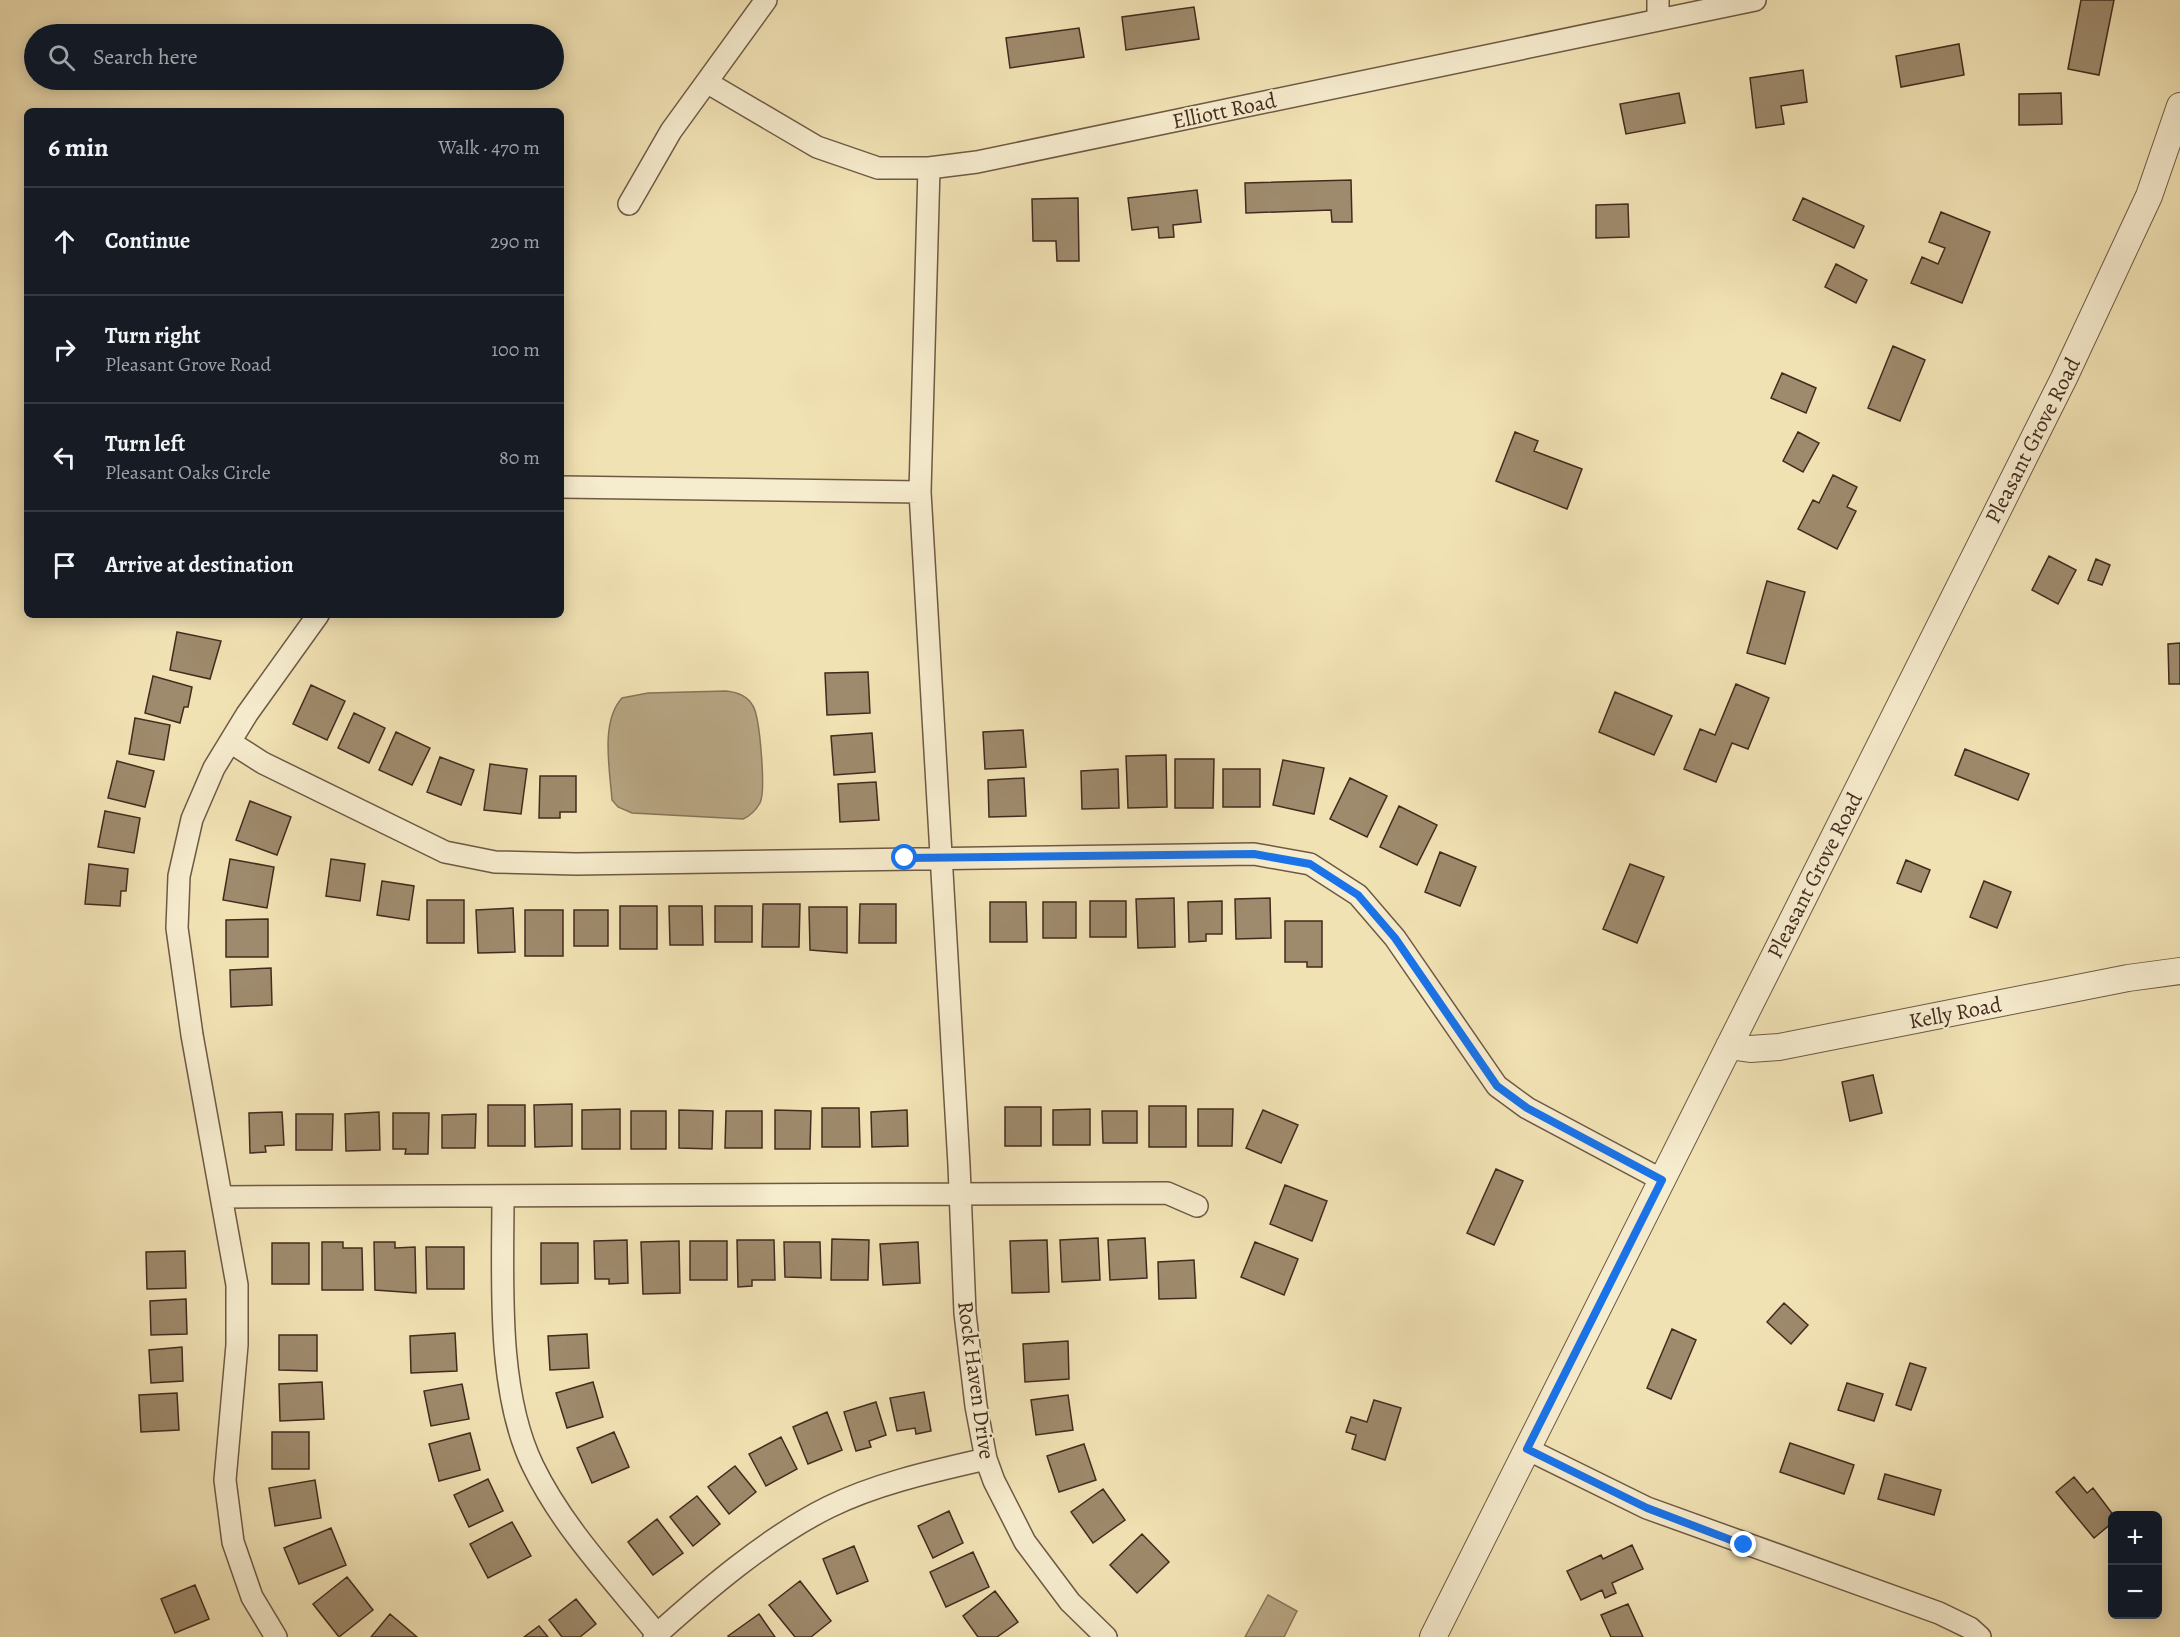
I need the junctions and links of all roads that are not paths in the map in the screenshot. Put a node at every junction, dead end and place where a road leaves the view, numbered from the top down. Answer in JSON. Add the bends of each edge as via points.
{"nodes":[{"id":1,"x":766,"y":0,"type":"edge"},
{"id":2,"x":1755,"y":0,"type":"edge"},
{"id":3,"x":1658,"y":10,"type":"edge"},
{"id":4,"x":708,"y":83,"type":"junction"},
{"id":5,"x":2180,"y":106,"type":"edge"},
{"id":6,"x":929,"y":168,"type":"junction"},
{"id":7,"x":629,"y":204,"type":"dead end"},
{"id":8,"x":564,"y":487,"type":"edge"},
{"id":9,"x":920,"y":492,"type":"junction"},
{"id":10,"x":316,"y":618,"type":"edge"},
{"id":11,"x":230,"y":742,"type":"junction"},
{"id":12,"x":940,"y":857,"type":"junction"},
{"id":13,"x":2180,"y":971,"type":"edge"},
{"id":14,"x":1729,"y":1046,"type":"junction"},
{"id":15,"x":1662,"y":1180,"type":"junction"},
{"id":16,"x":960,"y":1193,"type":"junction"},
{"id":17,"x":503,"y":1196,"type":"junction"},
{"id":18,"x":223,"y":1197,"type":"junction"},
{"id":19,"x":1197,"y":1206,"type":"dead end"},
{"id":20,"x":1527,"y":1449,"type":"junction"},
{"id":21,"x":986,"y":1459,"type":"junction"},
{"id":22,"x":656,"y":1636,"type":"edge"},
{"id":23,"x":276,"y":1637,"type":"edge"},
{"id":24,"x":1106,"y":1637,"type":"edge"},
{"id":25,"x":1433,"y":1637,"type":"edge"},
{"id":26,"x":1980,"y":1637,"type":"edge"}],
"edges":[{"from":1,"to":4,"type":"street"},
{"from":2,"to":3,"type":"street","name":"Elliott Road"},
{"from":3,"to":6,"type":"street","name":"Elliott Road","via":[[977,162]]},
{"from":4,"to":6,"type":"street","name":"Elliott Road","via":[[817,147],[878,168]]},
{"from":4,"to":7,"type":"street","via":[[671,131]]},
{"from":5,"to":14,"type":"street","name":"Pleasant Grove Road","via":[[2149,196],[2113,278]]},
{"from":6,"to":9,"type":"street","name":"Rock Haven Drive"},
{"from":8,"to":9,"type":"street"},
{"from":9,"to":12,"type":"street","name":"Rock Haven Drive"},
{"from":10,"to":11,"type":"street"},
{"from":11,"to":12,"type":"street","via":[[262,764],[445,852],[495,862]]},
{"from":11,"to":18,"type":"street","via":[[192,819],[179,876],[177,928],[192,1035]]},
{"from":12,"to":15,"type":"street","via":[[1254,854],[1310,864],[1358,895],[1395,938],[1497,1086],[1527,1108]]},
{"from":12,"to":16,"type":"street","name":"Rock Haven Drive"},
{"from":13,"to":14,"type":"street","name":"Kelly Road","via":[[1779,1047]]},
{"from":14,"to":15,"type":"street","name":"Pleasant Grove Road"},
{"from":15,"to":20,"type":"street","name":"Pleasant Grove Road"},
{"from":16,"to":17,"type":"street"},
{"from":16,"to":19,"type":"street","via":[[1167,1193]]},
{"from":16,"to":21,"type":"street","name":"Rock Haven Drive","via":[[965,1313]]},
{"from":17,"to":18,"type":"street"},
{"from":17,"to":22,"type":"street","via":[[506,1365],[514,1409],[532,1465],[555,1506]]},
{"from":18,"to":23,"type":"street","via":[[237,1285],[237,1345],[225,1480],[233,1542],[252,1597]]},
{"from":20,"to":25,"type":"street","name":"Pleasant Grove Road"},
{"from":20,"to":26,"type":"street","via":[[1647,1508],[1939,1613]]},
{"from":21,"to":22,"type":"street","via":[[906,1479],[821,1511],[790,1528]]},
{"from":21,"to":24,"type":"street","name":"Rock Haven Drive","via":[[1025,1542],[1070,1602]]}]}
